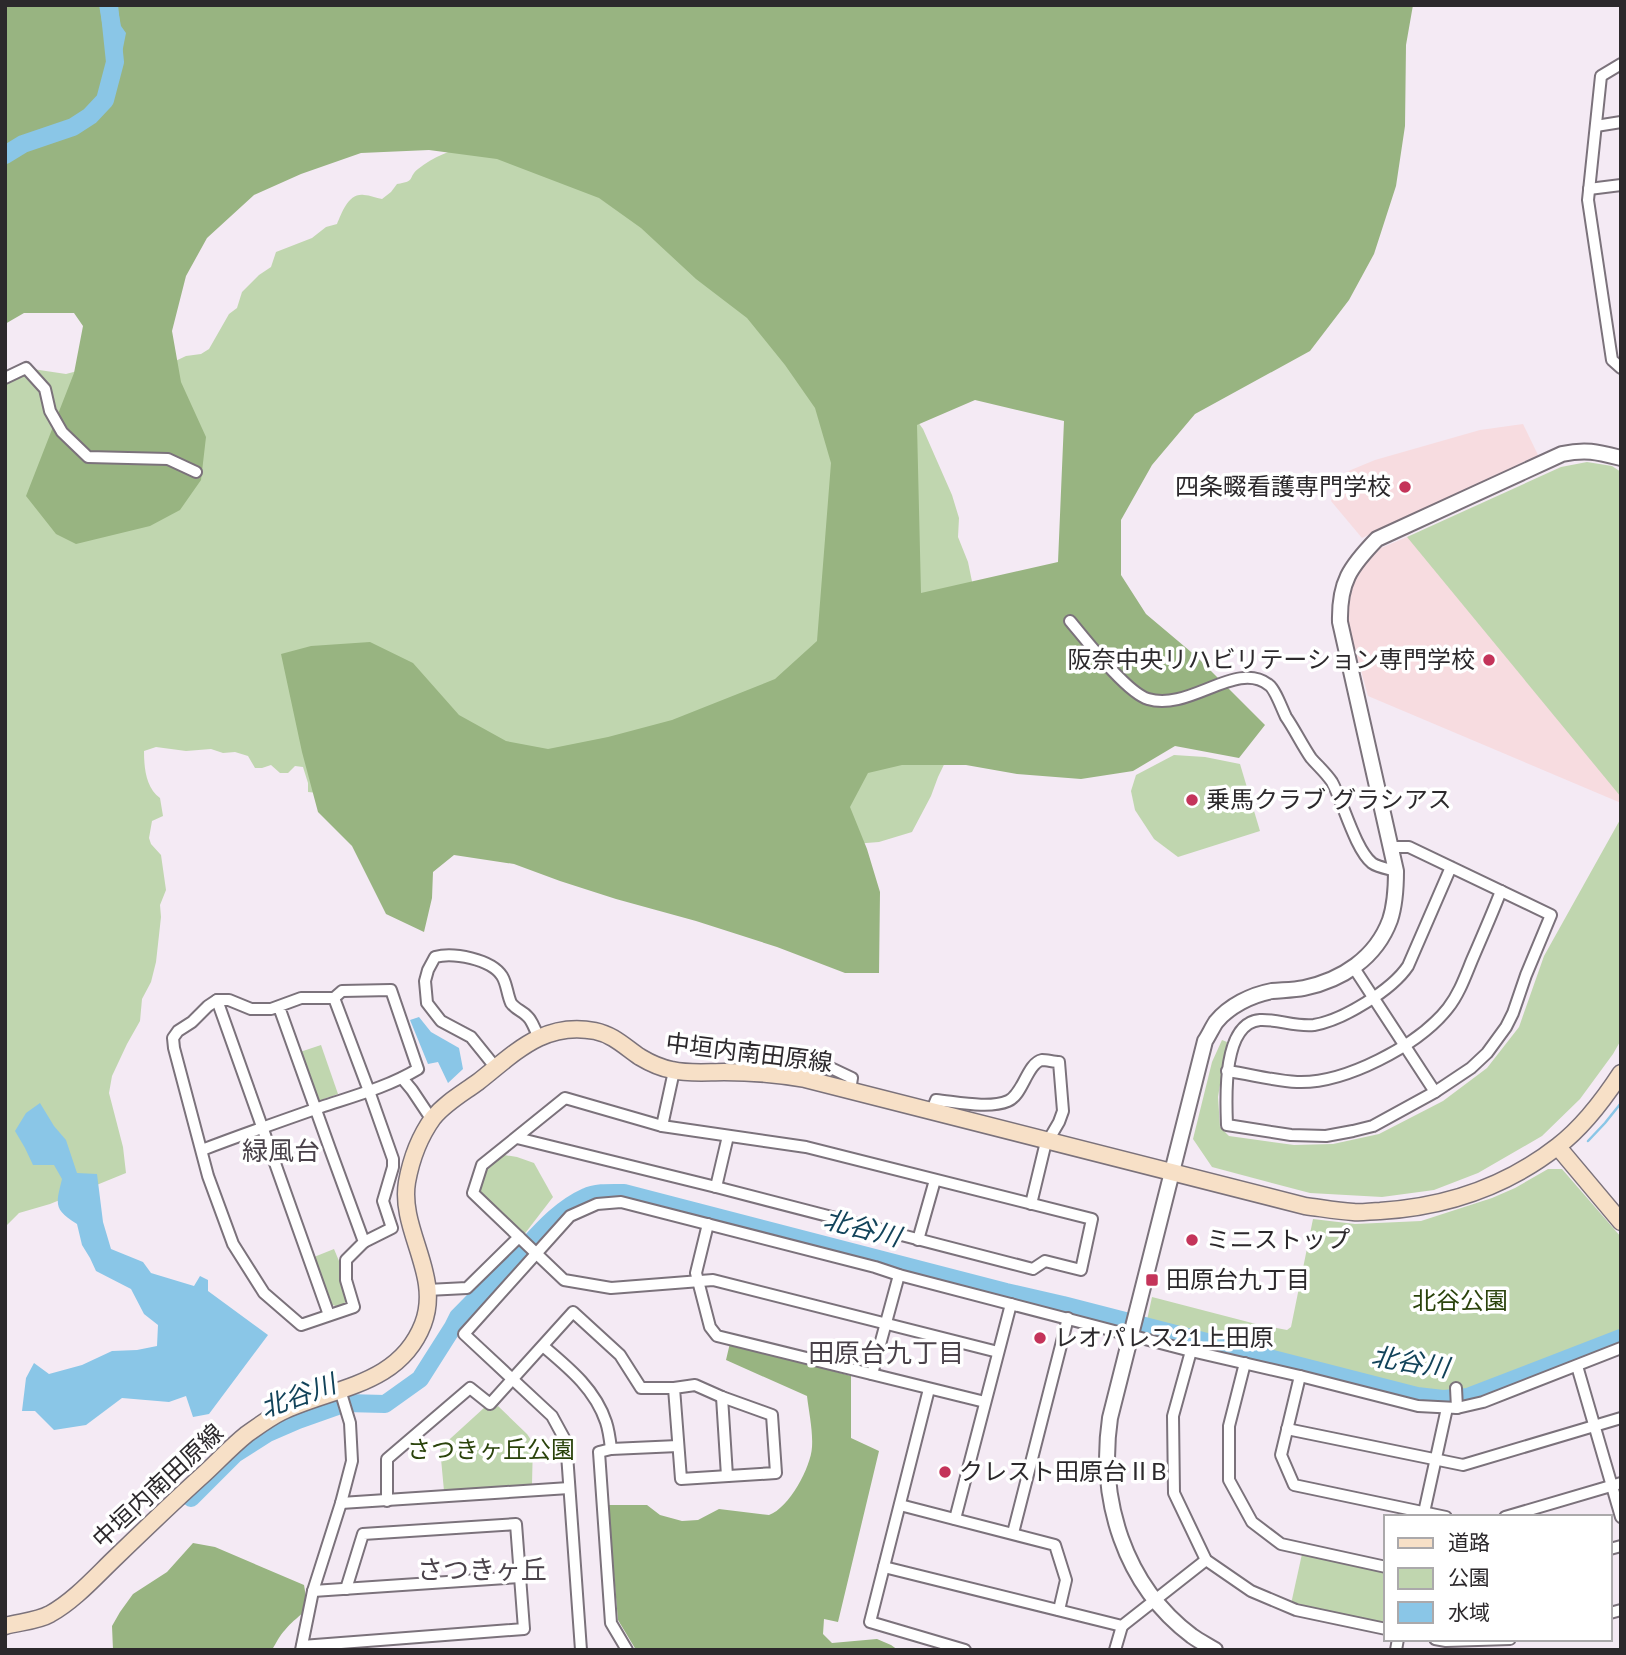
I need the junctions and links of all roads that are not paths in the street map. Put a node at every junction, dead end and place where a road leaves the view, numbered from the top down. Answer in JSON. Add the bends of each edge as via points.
{"nodes":[{"id":1,"x":1621,"y":64,"type":"edge"},
{"id":2,"x":1621,"y":122,"type":"edge"},
{"id":3,"x":1595,"y":126,"type":"junction"},
{"id":4,"x":1621,"y":185,"type":"edge"},
{"id":5,"x":1589,"y":189,"type":"junction"},
{"id":6,"x":1621,"y":368,"type":"edge"},
{"id":7,"x":5,"y":378,"type":"edge"},
{"id":8,"x":1621,"y":458,"type":"edge"},
{"id":9,"x":196,"y":472,"type":"dead end"},
{"id":10,"x":1070,"y":621,"type":"dead end"},
{"id":11,"x":1392,"y":847,"type":"junction"},
{"id":12,"x":1451,"y":867,"type":"junction"},
{"id":13,"x":1396,"y":872,"type":"junction"},
{"id":14,"x":1502,"y":891,"type":"junction"},
{"id":15,"x":1354,"y":968,"type":"junction"},
{"id":16,"x":334,"y":998,"type":"junction"},
{"id":17,"x":1373,"y":998,"type":"junction"},
{"id":18,"x":217,"y":1000,"type":"junction"},
{"id":19,"x":279,"y":1007,"type":"junction"},
{"id":20,"x":539,"y":1037,"type":"junction"},
{"id":21,"x":1405,"y":1045,"type":"junction"},
{"id":22,"x":496,"y":1068,"type":"junction"},
{"id":23,"x":674,"y":1071,"type":"junction"},
{"id":24,"x":1227,"y":1071,"type":"junction"},
{"id":25,"x":1621,"y":1073,"type":"edge"},
{"id":26,"x":402,"y":1078,"type":"junction"},
{"id":27,"x":369,"y":1091,"type":"junction"},
{"id":28,"x":1435,"y":1092,"type":"junction"},
{"id":29,"x":985,"y":1105,"type":"junction"},
{"id":30,"x":316,"y":1109,"type":"junction"},
{"id":31,"x":932,"y":1110,"type":"junction"},
{"id":32,"x":432,"y":1121,"type":"junction"},
{"id":33,"x":984,"y":1123,"type":"junction"},
{"id":34,"x":662,"y":1126,"type":"junction"},
{"id":35,"x":263,"y":1128,"type":"junction"},
{"id":36,"x":728,"y":1136,"type":"junction"},
{"id":37,"x":517,"y":1138,"type":"junction"},
{"id":38,"x":1048,"y":1140,"type":"junction"},
{"id":39,"x":1558,"y":1147,"type":"junction"},
{"id":40,"x":202,"y":1150,"type":"junction"},
{"id":41,"x":1172,"y":1172,"type":"junction"},
{"id":42,"x":935,"y":1180,"type":"junction"},
{"id":43,"x":716,"y":1187,"type":"junction"},
{"id":44,"x":1031,"y":1204,"type":"junction"},
{"id":45,"x":1621,"y":1222,"type":"edge"},
{"id":46,"x":708,"y":1224,"type":"junction"},
{"id":47,"x":519,"y":1237,"type":"junction"},
{"id":48,"x":918,"y":1240,"type":"junction"},
{"id":49,"x":364,"y":1242,"type":"junction"},
{"id":50,"x":535,"y":1253,"type":"junction"},
{"id":51,"x":899,"y":1275,"type":"junction"},
{"id":52,"x":697,"y":1280,"type":"junction"},
{"id":53,"x":427,"y":1290,"type":"junction"},
{"id":54,"x":1011,"y":1304,"type":"junction"},
{"id":55,"x":329,"y":1315,"type":"junction"},
{"id":56,"x":1068,"y":1318,"type":"junction"},
{"id":57,"x":886,"y":1324,"type":"junction"},
{"id":58,"x":1132,"y":1333,"type":"junction"},
{"id":59,"x":543,"y":1346,"type":"junction"},
{"id":60,"x":1621,"y":1348,"type":"edge"},
{"id":61,"x":1191,"y":1350,"type":"junction"},
{"id":62,"x":998,"y":1352,"type":"junction"},
{"id":63,"x":1245,"y":1363,"type":"junction"},
{"id":64,"x":1577,"y":1366,"type":"junction"},
{"id":65,"x":872,"y":1374,"type":"junction"},
{"id":66,"x":1300,"y":1376,"type":"junction"},
{"id":67,"x":512,"y":1380,"type":"junction"},
{"id":68,"x":674,"y":1388,"type":"junction"},
{"id":69,"x":929,"y":1388,"type":"junction"},
{"id":70,"x":1456,"y":1388,"type":"dead end"},
{"id":71,"x":340,"y":1391,"type":"junction"},
{"id":72,"x":722,"y":1397,"type":"junction"},
{"id":73,"x":985,"y":1402,"type":"junction"},
{"id":74,"x":1453,"y":1407,"type":"junction"},
{"id":75,"x":1621,"y":1418,"type":"edge"},
{"id":76,"x":1594,"y":1426,"type":"junction"},
{"id":77,"x":1287,"y":1429,"type":"junction"},
{"id":78,"x":678,"y":1446,"type":"junction"},
{"id":79,"x":611,"y":1449,"type":"junction"},
{"id":80,"x":1436,"y":1461,"type":"junction"},
{"id":81,"x":727,"y":1476,"type":"junction"},
{"id":82,"x":1616,"y":1484,"type":"edge"},
{"id":83,"x":569,"y":1488,"type":"junction"},
{"id":84,"x":387,"y":1501,"type":"junction"},
{"id":85,"x":341,"y":1503,"type":"junction"},
{"id":86,"x":900,"y":1504,"type":"junction"},
{"id":87,"x":1424,"y":1514,"type":"edge"},
{"id":88,"x":1512,"y":1515,"type":"edge"},
{"id":89,"x":1621,"y":1517,"type":"edge"},
{"id":90,"x":956,"y":1518,"type":"junction"},
{"id":91,"x":1013,"y":1533,"type":"junction"},
{"id":92,"x":1206,"y":1560,"type":"junction"},
{"id":93,"x":884,"y":1567,"type":"junction"},
{"id":94,"x":1384,"y":1567,"type":"edge"},
{"id":95,"x":520,"y":1577,"type":"junction"},
{"id":96,"x":346,"y":1589,"type":"junction"},
{"id":97,"x":313,"y":1591,"type":"junction"},
{"id":98,"x":1155,"y":1599,"type":"junction"},
{"id":99,"x":1059,"y":1610,"type":"junction"},
{"id":100,"x":5,"y":1626,"type":"edge"},
{"id":101,"x":1122,"y":1626,"type":"junction"},
{"id":102,"x":1384,"y":1629,"type":"edge"},
{"id":103,"x":1442,"y":1641,"type":"edge"},
{"id":104,"x":1467,"y":1641,"type":"edge"},
{"id":105,"x":302,"y":1648,"type":"edge"},
{"id":106,"x":581,"y":1650,"type":"edge"},
{"id":107,"x":627,"y":1650,"type":"edge"},
{"id":108,"x":965,"y":1650,"type":"edge"},
{"id":109,"x":1115,"y":1650,"type":"edge"},
{"id":110,"x":1215,"y":1650,"type":"edge"}],
"edges":[{"from":1,"to":3,"type":"street","via":[[1601,76]]},
{"from":2,"to":3,"type":"street"},
{"from":3,"to":5,"type":"street"},
{"from":4,"to":5,"type":"street"},
{"from":5,"to":6,"type":"street","via":[[1612,360]]},
{"from":7,"to":9,"type":"street","via":[[26,368],[45,390],[62,432],[88,457],[168,459]]},
{"from":8,"to":11,"type":"street","via":[[1580,450],[1562,454],[1377,538],[1349,572],[1342,587],[1340,622]]},
{"from":10,"to":13,"type":"street","via":[[1131,690],[1148,699],[1170,702],[1249,677],[1273,687],[1311,757],[1331,781],[1363,852],[1373,864]]},
{"from":11,"to":12,"type":"street","via":[[1409,847]]},
{"from":11,"to":13,"type":"street"},
{"from":12,"to":14,"type":"street"},
{"from":12,"to":17,"type":"street","via":[[1408,966]]},
{"from":13,"to":15,"type":"street","via":[[1390,919],[1369,955]]},
{"from":14,"to":21,"type":"street","via":[[1459,991],[1434,1023]]},
{"from":14,"to":28,"type":"street","via":[[1551,915],[1507,1027],[1471,1068]]},
{"from":15,"to":17,"type":"street"},
{"from":15,"to":41,"type":"street","via":[[1318,985],[1253,996],[1215,1023],[1205,1041]]},
{"from":16,"to":19,"type":"street","via":[[301,998]]},
{"from":16,"to":26,"type":"street","via":[[342,991],[391,990],[418,1069]]},
{"from":16,"to":27,"type":"street"},
{"from":17,"to":21,"type":"street"},
{"from":17,"to":24,"type":"street","via":[[1313,1025],[1258,1020],[1247,1025],[1231,1050]]},
{"from":18,"to":19,"type":"street","via":[[229,999],[251,1009]]},
{"from":18,"to":35,"type":"street"},
{"from":18,"to":40,"type":"street","via":[[173,1038]]},
{"from":19,"to":30,"type":"street"},
{"from":20,"to":22,"type":"main road","name":"中垣内南田原線"},
{"from":20,"to":22,"type":"street","via":[[528,1017],[513,1005],[495,969],[456,956],[435,957],[425,981],[427,1003],[441,1021],[471,1037]]},
{"from":20,"to":23,"type":"main road","name":"中垣内南田原線","via":[[554,1031],[596,1031],[654,1065]]},
{"from":21,"to":24,"type":"street","via":[[1353,1072],[1314,1081]]},
{"from":21,"to":28,"type":"street"},
{"from":22,"to":32,"type":"main road","name":"中垣内南田原線"},
{"from":23,"to":31,"type":"main road","name":"中垣内南田原線","via":[[796,1077]]},
{"from":23,"to":34,"type":"street"},
{"from":24,"to":28,"type":"street","via":[[1227,1125],[1291,1135],[1353,1132]]},
{"from":25,"to":39,"type":"main road","name":"中垣内南田原線"},
{"from":26,"to":27,"type":"street"},
{"from":26,"to":32,"type":"street"},
{"from":27,"to":30,"type":"street"},
{"from":27,"to":49,"type":"street","via":[[393,1159],[383,1201],[392,1228]]},
{"from":29,"to":31,"type":"street","via":[[936,1100]]},
{"from":29,"to":33,"type":"street"},
{"from":29,"to":38,"type":"street","via":[[1015,1097],[1035,1063],[1059,1062],[1062,1111]]},
{"from":30,"to":35,"type":"street"},
{"from":30,"to":49,"type":"street"},
{"from":31,"to":33,"type":"main road","name":"中垣内南田原線"},
{"from":32,"to":53,"type":"main road","name":"中垣内南田原線","via":[[412,1162],[405,1202]]},
{"from":33,"to":38,"type":"main road","name":"中垣内南田原線"},
{"from":34,"to":36,"type":"street"},
{"from":34,"to":37,"type":"street","via":[[565,1098]]},
{"from":35,"to":40,"type":"street"},
{"from":35,"to":55,"type":"street"},
{"from":36,"to":42,"type":"street","via":[[806,1147]]},
{"from":36,"to":43,"type":"street"},
{"from":37,"to":43,"type":"street"},
{"from":37,"to":47,"type":"street","via":[[482,1166],[473,1193]]},
{"from":38,"to":41,"type":"main road","name":"中垣内南田原線"},
{"from":38,"to":44,"type":"street"},
{"from":39,"to":41,"type":"main road","name":"中垣内南田原線","via":[[1482,1190],[1407,1209],[1354,1212],[1305,1206]]},
{"from":39,"to":45,"type":"main road"},
{"from":40,"to":55,"type":"street","via":[[233,1244],[264,1293],[301,1325]]},
{"from":41,"to":58,"type":"street"},
{"from":42,"to":44,"type":"street"},
{"from":42,"to":48,"type":"street"},
{"from":43,"to":48,"type":"street"},
{"from":44,"to":48,"type":"street","via":[[1093,1219],[1081,1270],[1045,1261],[1034,1269]]},
{"from":46,"to":50,"type":"street","via":[[621,1202],[597,1204],[570,1216]]},
{"from":46,"to":51,"type":"street"},
{"from":46,"to":52,"type":"street"},
{"from":47,"to":50,"type":"street"},
{"from":47,"to":53,"type":"street","via":[[467,1288]]},
{"from":49,"to":55,"type":"street","via":[[346,1261],[354,1307]]},
{"from":50,"to":52,"type":"street","via":[[564,1280],[611,1288]]},
{"from":50,"to":67,"type":"street","via":[[464,1334]]},
{"from":51,"to":54,"type":"street"},
{"from":51,"to":57,"type":"street"},
{"from":52,"to":57,"type":"street","via":[[713,1280]]},
{"from":52,"to":65,"type":"street","via":[[710,1327],[717,1336]]},
{"from":53,"to":71,"type":"main road","name":"中垣内南田原線","via":[[425,1321],[401,1359]]},
{"from":54,"to":56,"type":"street"},
{"from":54,"to":62,"type":"street"},
{"from":56,"to":58,"type":"street"},
{"from":56,"to":91,"type":"street"},
{"from":57,"to":62,"type":"street"},
{"from":57,"to":65,"type":"street"},
{"from":58,"to":61,"type":"street"},
{"from":58,"to":98,"type":"street","via":[[1107,1436],[1108,1485],[1125,1551]]},
{"from":59,"to":67,"type":"street"},
{"from":59,"to":68,"type":"street","via":[[573,1312],[620,1355],[641,1388]]},
{"from":59,"to":79,"type":"street","via":[[593,1396],[607,1424]]},
{"from":60,"to":64,"type":"street"},
{"from":61,"to":63,"type":"street"},
{"from":61,"to":92,"type":"street","via":[[1173,1416],[1174,1493]]},
{"from":62,"to":73,"type":"street"},
{"from":63,"to":66,"type":"street"},
{"from":63,"to":94,"type":"street","via":[[1229,1426],[1229,1480],[1252,1522],[1281,1544]]},
{"from":64,"to":74,"type":"street","via":[[1483,1402]]},
{"from":64,"to":76,"type":"street"},
{"from":65,"to":69,"type":"street"},
{"from":66,"to":74,"type":"street","via":[[1418,1406]]},
{"from":66,"to":77,"type":"street"},
{"from":67,"to":83,"type":"street","via":[[559,1428],[567,1454]]},
{"from":67,"to":84,"type":"street","via":[[490,1404],[470,1388],[387,1459]]},
{"from":68,"to":72,"type":"street","via":[[695,1385]]},
{"from":68,"to":78,"type":"street"},
{"from":69,"to":73,"type":"street"},
{"from":69,"to":86,"type":"street"},
{"from":70,"to":74,"type":"street"},
{"from":71,"to":85,"type":"street","via":[[350,1423],[352,1461]]},
{"from":71,"to":100,"type":"main road","name":"中垣内南田原線","via":[[280,1412],[247,1434],[79,1592],[49,1615]]},
{"from":72,"to":81,"type":"street"},
{"from":72,"to":81,"type":"street","via":[[772,1415],[776,1473]]},
{"from":73,"to":90,"type":"street"},
{"from":74,"to":80,"type":"street"},
{"from":75,"to":76,"type":"street"},
{"from":76,"to":80,"type":"street","via":[[1463,1465]]},
{"from":76,"to":82,"type":"street"},
{"from":77,"to":80,"type":"street"},
{"from":77,"to":87,"type":"street","via":[[1281,1455],[1294,1485]]},
{"from":78,"to":79,"type":"street"},
{"from":78,"to":81,"type":"street","via":[[681,1479]]},
{"from":79,"to":107,"type":"street","via":[[599,1452],[611,1623]]},
{"from":80,"to":87,"type":"street"},
{"from":82,"to":88,"type":"street"},
{"from":82,"to":89,"type":"street"},
{"from":83,"to":84,"type":"street"},
{"from":83,"to":106,"type":"street"},
{"from":84,"to":85,"type":"street"},
{"from":85,"to":97,"type":"street"},
{"from":86,"to":90,"type":"street"},
{"from":86,"to":93,"type":"street"},
{"from":90,"to":91,"type":"street"},
{"from":91,"to":99,"type":"street","via":[[1055,1545],[1066,1580]]},
{"from":92,"to":98,"type":"street"},
{"from":92,"to":102,"type":"street","via":[[1251,1591],[1296,1610]]},
{"from":93,"to":99,"type":"street"},
{"from":93,"to":108,"type":"street","via":[[870,1622]]},
{"from":95,"to":96,"type":"street"},
{"from":95,"to":96,"type":"street","via":[[516,1524],[475,1526],[363,1534]]},
{"from":95,"to":105,"type":"street","via":[[524,1629]]},
{"from":96,"to":97,"type":"street"},
{"from":97,"to":105,"type":"street"},
{"from":98,"to":101,"type":"street"},
{"from":98,"to":110,"type":"street","via":[[1192,1636]]},
{"from":99,"to":101,"type":"street"},
{"from":101,"to":109,"type":"street"},
{"from":103,"to":104,"type":"street"}]}
